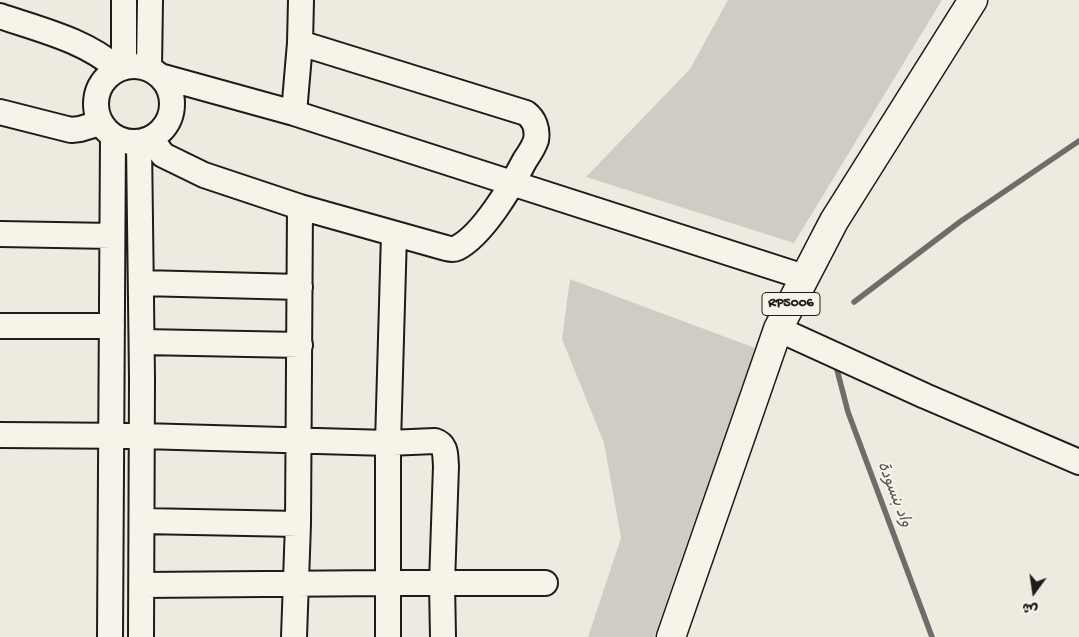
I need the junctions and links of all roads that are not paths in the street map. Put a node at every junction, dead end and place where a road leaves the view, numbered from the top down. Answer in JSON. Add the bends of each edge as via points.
{"nodes":[{"id":1,"x":124,"y":0,"type":"edge"},
{"id":2,"x":150,"y":0,"type":"edge"},
{"id":3,"x":301,"y":0,"type":"edge"},
{"id":4,"x":973,"y":0,"type":"edge"},
{"id":5,"x":0,"y":16,"type":"edge"},
{"id":6,"x":300,"y":43,"type":"junction"},
{"id":7,"x":121,"y":68,"type":"junction"},
{"id":8,"x":155,"y":72,"type":"junction"},
{"id":9,"x":0,"y":112,"type":"edge"},
{"id":10,"x":294,"y":114,"type":"junction"},
{"id":11,"x":106,"y":130,"type":"junction"},
{"id":12,"x":145,"y":141,"type":"junction"},
{"id":13,"x":514,"y":183,"type":"junction"},
{"id":14,"x":300,"y":207,"type":"junction"},
{"id":15,"x":0,"y":234,"type":"edge"},
{"id":16,"x":394,"y":234,"type":"junction"},
{"id":17,"x":112,"y":236,"type":"junction"},
{"id":18,"x":804,"y":277,"type":"junction"},
{"id":19,"x":141,"y":282,"type":"junction"},
{"id":20,"x":300,"y":287,"type":"junction"},
{"id":21,"x":0,"y":326,"type":"edge"},
{"id":22,"x":112,"y":326,"type":"junction"},
{"id":23,"x":778,"y":329,"type":"junction"},
{"id":24,"x":142,"y":342,"type":"junction"},
{"id":25,"x":300,"y":345,"type":"junction"},
{"id":26,"x":0,"y":434,"type":"edge"},
{"id":27,"x":111,"y":435,"type":"junction"},
{"id":28,"x":142,"y":436,"type":"junction"},
{"id":29,"x":299,"y":441,"type":"junction"},
{"id":30,"x":388,"y":443,"type":"junction"},
{"id":31,"x":1079,"y":462,"type":"edge"},
{"id":32,"x":142,"y":521,"type":"junction"},
{"id":33,"x":298,"y":524,"type":"junction"},
{"id":34,"x":387,"y":582,"type":"junction"},
{"id":35,"x":297,"y":583,"type":"junction"},
{"id":36,"x":442,"y":583,"type":"junction"},
{"id":37,"x":545,"y":583,"type":"dead end"},
{"id":38,"x":142,"y":585,"type":"junction"},
{"id":39,"x":110,"y":637,"type":"edge"},
{"id":40,"x":141,"y":637,"type":"edge"},
{"id":41,"x":294,"y":637,"type":"edge"},
{"id":42,"x":388,"y":637,"type":"edge"},
{"id":43,"x":443,"y":637,"type":"edge"},
{"id":44,"x":671,"y":637,"type":"edge"}],
"edges":[{"from":1,"to":7,"type":"street"},
{"from":2,"to":8,"type":"street"},
{"from":3,"to":6,"type":"street"},
{"from":4,"to":18,"type":"main road","number":"RP5006","via":[[834,221]]},
{"from":5,"to":7,"type":"street","via":[[90,49]]},
{"from":6,"to":10,"type":"street"},
{"from":6,"to":13,"type":"street","via":[[526,113],[535,123],[536,138]]},
{"from":7,"to":8,"type":"street","via":[[137,66]]},
{"from":7,"to":11,"type":"street","via":[[108,76],[96,98],[96,110]]},
{"from":8,"to":10,"type":"street"},
{"from":8,"to":12,"type":"street","via":[[168,85],[173,110],[162,132]]},
{"from":9,"to":11,"type":"street","via":[[71,130]]},
{"from":10,"to":13,"type":"street"},
{"from":11,"to":12,"type":"street","via":[[125,142]]},
{"from":11,"to":17,"type":"street"},
{"from":12,"to":14,"type":"street","via":[[190,169]]},
{"from":12,"to":19,"type":"street"},
{"from":13,"to":16,"type":"street","via":[[484,225],[457,248]]},
{"from":13,"to":18,"type":"street"},
{"from":14,"to":16,"type":"street"},
{"from":14,"to":20,"type":"street"},
{"from":15,"to":17,"type":"street"},
{"from":16,"to":30,"type":"street"},
{"from":17,"to":22,"type":"street"},
{"from":18,"to":23,"type":"main road","number":"RP5006"},
{"from":19,"to":20,"type":"street"},
{"from":19,"to":24,"type":"street"},
{"from":20,"to":25,"type":"street"},
{"from":21,"to":22,"type":"street"},
{"from":22,"to":27,"type":"street"},
{"from":23,"to":31,"type":"street"},
{"from":23,"to":44,"type":"main road","number":"RP5006"},
{"from":24,"to":25,"type":"street"},
{"from":24,"to":28,"type":"street"},
{"from":25,"to":29,"type":"street"},
{"from":26,"to":27,"type":"street"},
{"from":27,"to":28,"type":"street"},
{"from":27,"to":39,"type":"street"},
{"from":28,"to":29,"type":"street"},
{"from":28,"to":32,"type":"street"},
{"from":29,"to":30,"type":"street"},
{"from":29,"to":33,"type":"street"},
{"from":30,"to":34,"type":"street"},
{"from":30,"to":36,"type":"street","via":[[435,441],[443,446],[446,466]]},
{"from":32,"to":33,"type":"street"},
{"from":32,"to":38,"type":"street"},
{"from":33,"to":35,"type":"street"},
{"from":34,"to":35,"type":"street"},
{"from":34,"to":36,"type":"street"},
{"from":34,"to":42,"type":"street"},
{"from":35,"to":38,"type":"street"},
{"from":35,"to":41,"type":"street"},
{"from":36,"to":37,"type":"street"},
{"from":36,"to":43,"type":"street"},
{"from":38,"to":40,"type":"street"}]}
